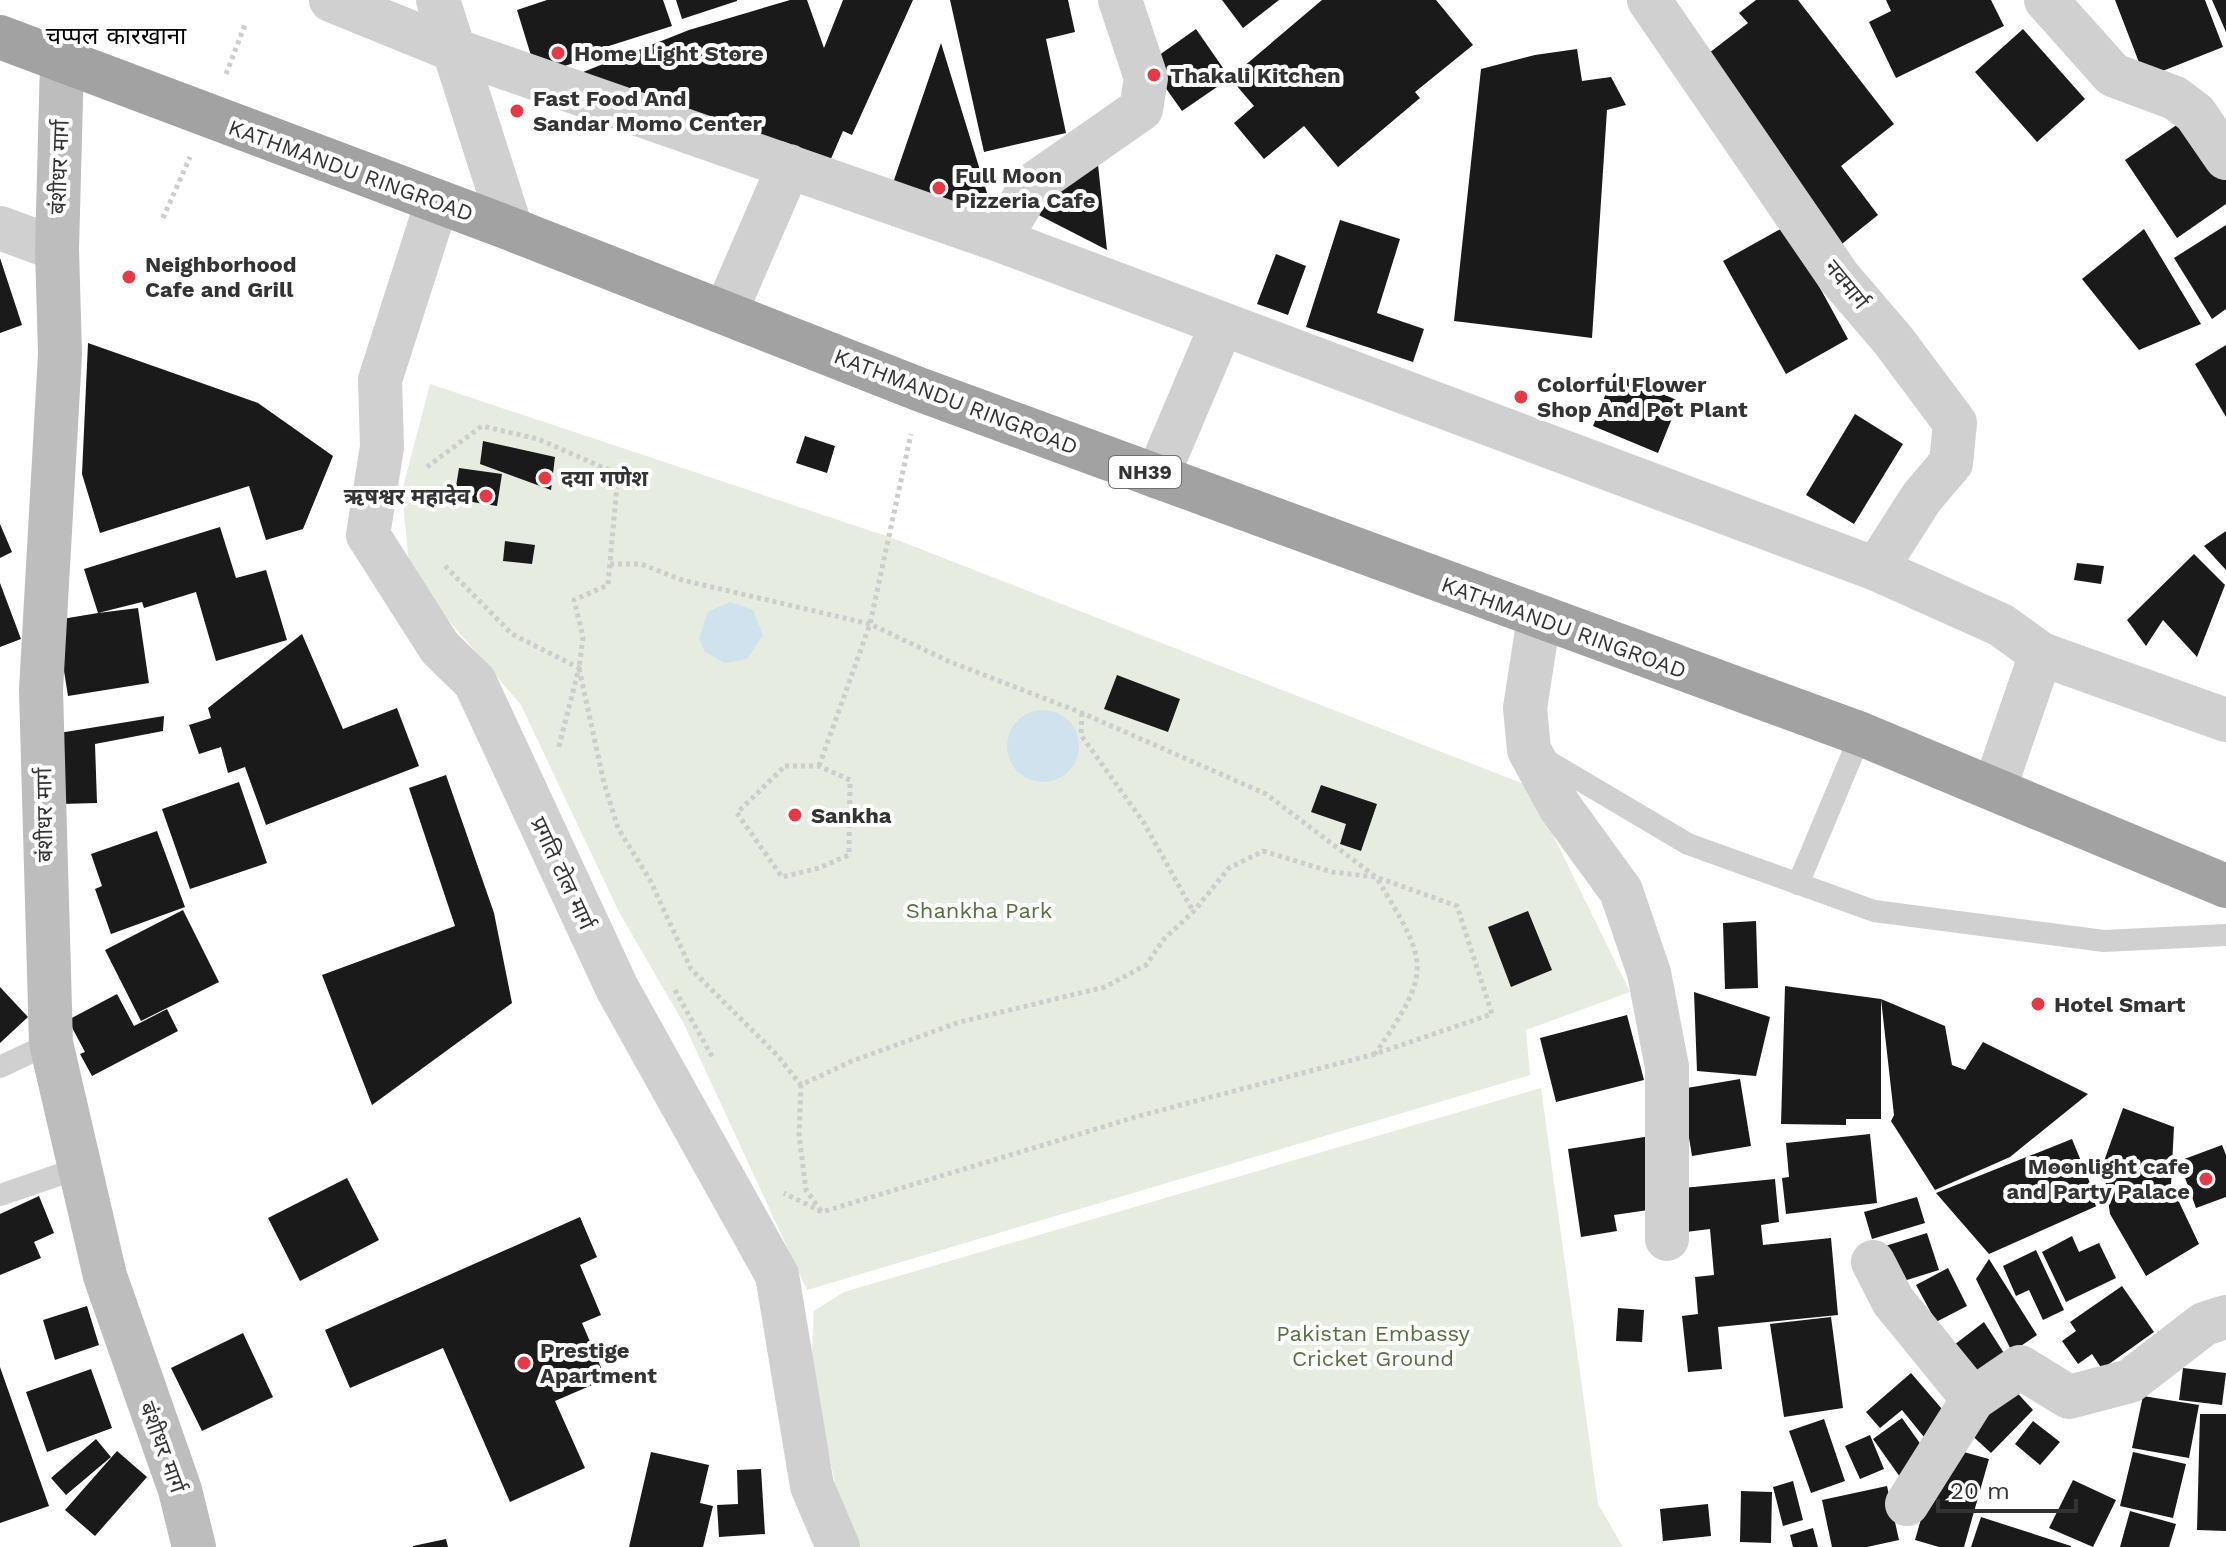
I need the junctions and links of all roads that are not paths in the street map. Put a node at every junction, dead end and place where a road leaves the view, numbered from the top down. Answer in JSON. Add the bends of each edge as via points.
{"nodes":[{"id":1,"x":331,"y":0,"type":"edge"},
{"id":2,"x":438,"y":0,"type":"edge"},
{"id":3,"x":1120,"y":0,"type":"edge"},
{"id":4,"x":1649,"y":0,"type":"edge"},
{"id":5,"x":2046,"y":0,"type":"edge"},
{"id":6,"x":0,"y":37,"type":"edge"},
{"id":7,"x":454,"y":50,"type":"junction"},
{"id":8,"x":62,"y":62,"type":"junction"},
{"id":9,"x":2226,"y":158,"type":"edge"},
{"id":10,"x":789,"y":166,"type":"junction"},
{"id":11,"x":437,"y":202,"type":"junction"},
{"id":12,"x":0,"y":228,"type":"edge"},
{"id":13,"x":511,"y":229,"type":"junction"},
{"id":14,"x":999,"y":240,"type":"junction"},
{"id":15,"x":57,"y":249,"type":"junction"},
{"id":16,"x":726,"y":311,"type":"junction"},
{"id":17,"x":1222,"y":324,"type":"junction"},
{"id":18,"x":1157,"y":477,"type":"junction"},
{"id":19,"x":1876,"y":569,"type":"junction"},
{"id":20,"x":1539,"y":618,"type":"junction"},
{"id":21,"x":2041,"y":654,"type":"junction"},
{"id":22,"x":2226,"y":720,"type":"edge"},
{"id":23,"x":1861,"y":734,"type":"junction"},
{"id":24,"x":1529,"y":750,"type":"junction"},
{"id":25,"x":1995,"y":787,"type":"junction"},
{"id":26,"x":1798,"y":884,"type":"junction"},
{"id":27,"x":2226,"y":886,"type":"edge"},
{"id":28,"x":2226,"y":935,"type":"edge"},
{"id":29,"x":51,"y":1043,"type":"junction"},
{"id":30,"x":0,"y":1067,"type":"edge"},
{"id":31,"x":79,"y":1168,"type":"junction"},
{"id":32,"x":0,"y":1195,"type":"edge"},
{"id":33,"x":1667,"y":1239,"type":"dead end"},
{"id":34,"x":1873,"y":1262,"type":"dead end"},
{"id":35,"x":2226,"y":1317,"type":"edge"},
{"id":36,"x":1973,"y":1399,"type":"junction"},
{"id":37,"x":1907,"y":1504,"type":"dead end"},
{"id":38,"x":194,"y":1547,"type":"edge"},
{"id":39,"x":838,"y":1547,"type":"edge"}],
"edges":[{"from":1,"to":7,"type":"street"},
{"from":2,"to":7,"type":"street"},
{"from":3,"to":14,"type":"street","via":[[1146,78],[1141,109],[1031,186]]},
{"from":4,"to":19,"type":"street","name":"नवमार्ग","via":[[1839,277],[1955,423],[1951,463],[1922,497]]},
{"from":5,"to":9,"type":"street","via":[[2113,75],[2175,98],[2195,113]]},
{"from":6,"to":8,"type":"highway","name":"KATHMANDU RINGROAD","number":"NH39"},
{"from":7,"to":10,"type":"street"},
{"from":7,"to":13,"type":"street"},
{"from":8,"to":11,"type":"highway","name":"KATHMANDU RINGROAD","number":"NH39"},
{"from":8,"to":15,"type":"main road","name":"बंशीधर मार्ग"},
{"from":10,"to":14,"type":"street"},
{"from":10,"to":16,"type":"street"},
{"from":11,"to":13,"type":"highway","name":"KATHMANDU RINGROAD","number":"NH39"},
{"from":11,"to":39,"type":"street","name":"प्रगति टोल मार्ग","via":[[380,380],[382,447],[368,535],[440,648],[475,682],[617,988],[777,1275],[812,1486]]},
{"from":12,"to":15,"type":"street"},
{"from":13,"to":16,"type":"highway","name":"KATHMANDU RINGROAD","number":"NH39"},
{"from":14,"to":17,"type":"street"},
{"from":15,"to":29,"type":"main road","name":"बंशीधर मार्ग","via":[[60,354],[41,690]]},
{"from":16,"to":18,"type":"highway","name":"KATHMANDU RINGROAD","number":"NH39"},
{"from":17,"to":18,"type":"street"},
{"from":17,"to":19,"type":"street"},
{"from":18,"to":20,"type":"highway","name":"KATHMANDU RINGROAD","number":"NH39"},
{"from":19,"to":21,"type":"street","via":[[2001,625]]},
{"from":20,"to":23,"type":"highway","name":"KATHMANDU RINGROAD","number":"NH39"},
{"from":20,"to":24,"type":"street","via":[[1525,708]]},
{"from":21,"to":22,"type":"street"},
{"from":21,"to":25,"type":"street"},
{"from":23,"to":25,"type":"highway","name":"KATHMANDU RINGROAD","number":"NH39"},
{"from":23,"to":26,"type":"lane"},
{"from":24,"to":26,"type":"lane","via":[[1688,844]]},
{"from":24,"to":33,"type":"street","via":[[1560,807],[1621,891],[1649,973],[1667,1067]]},
{"from":25,"to":27,"type":"highway","name":"KATHMANDU RINGROAD","number":"NH39"},
{"from":26,"to":28,"type":"lane","via":[[1874,911],[2104,941]]},
{"from":29,"to":30,"type":"lane"},
{"from":29,"to":31,"type":"main road","name":"बंशीधर मार्ग"},
{"from":31,"to":32,"type":"lane"},
{"from":31,"to":38,"type":"main road","name":"बंशीधर मार्ग","via":[[105,1276],[180,1490]]},
{"from":34,"to":36,"type":"street","via":[[1893,1301]]},
{"from":35,"to":36,"type":"street","via":[[2204,1324],[2130,1381],[2069,1397],[2020,1367]]},
{"from":36,"to":37,"type":"street"}]}
